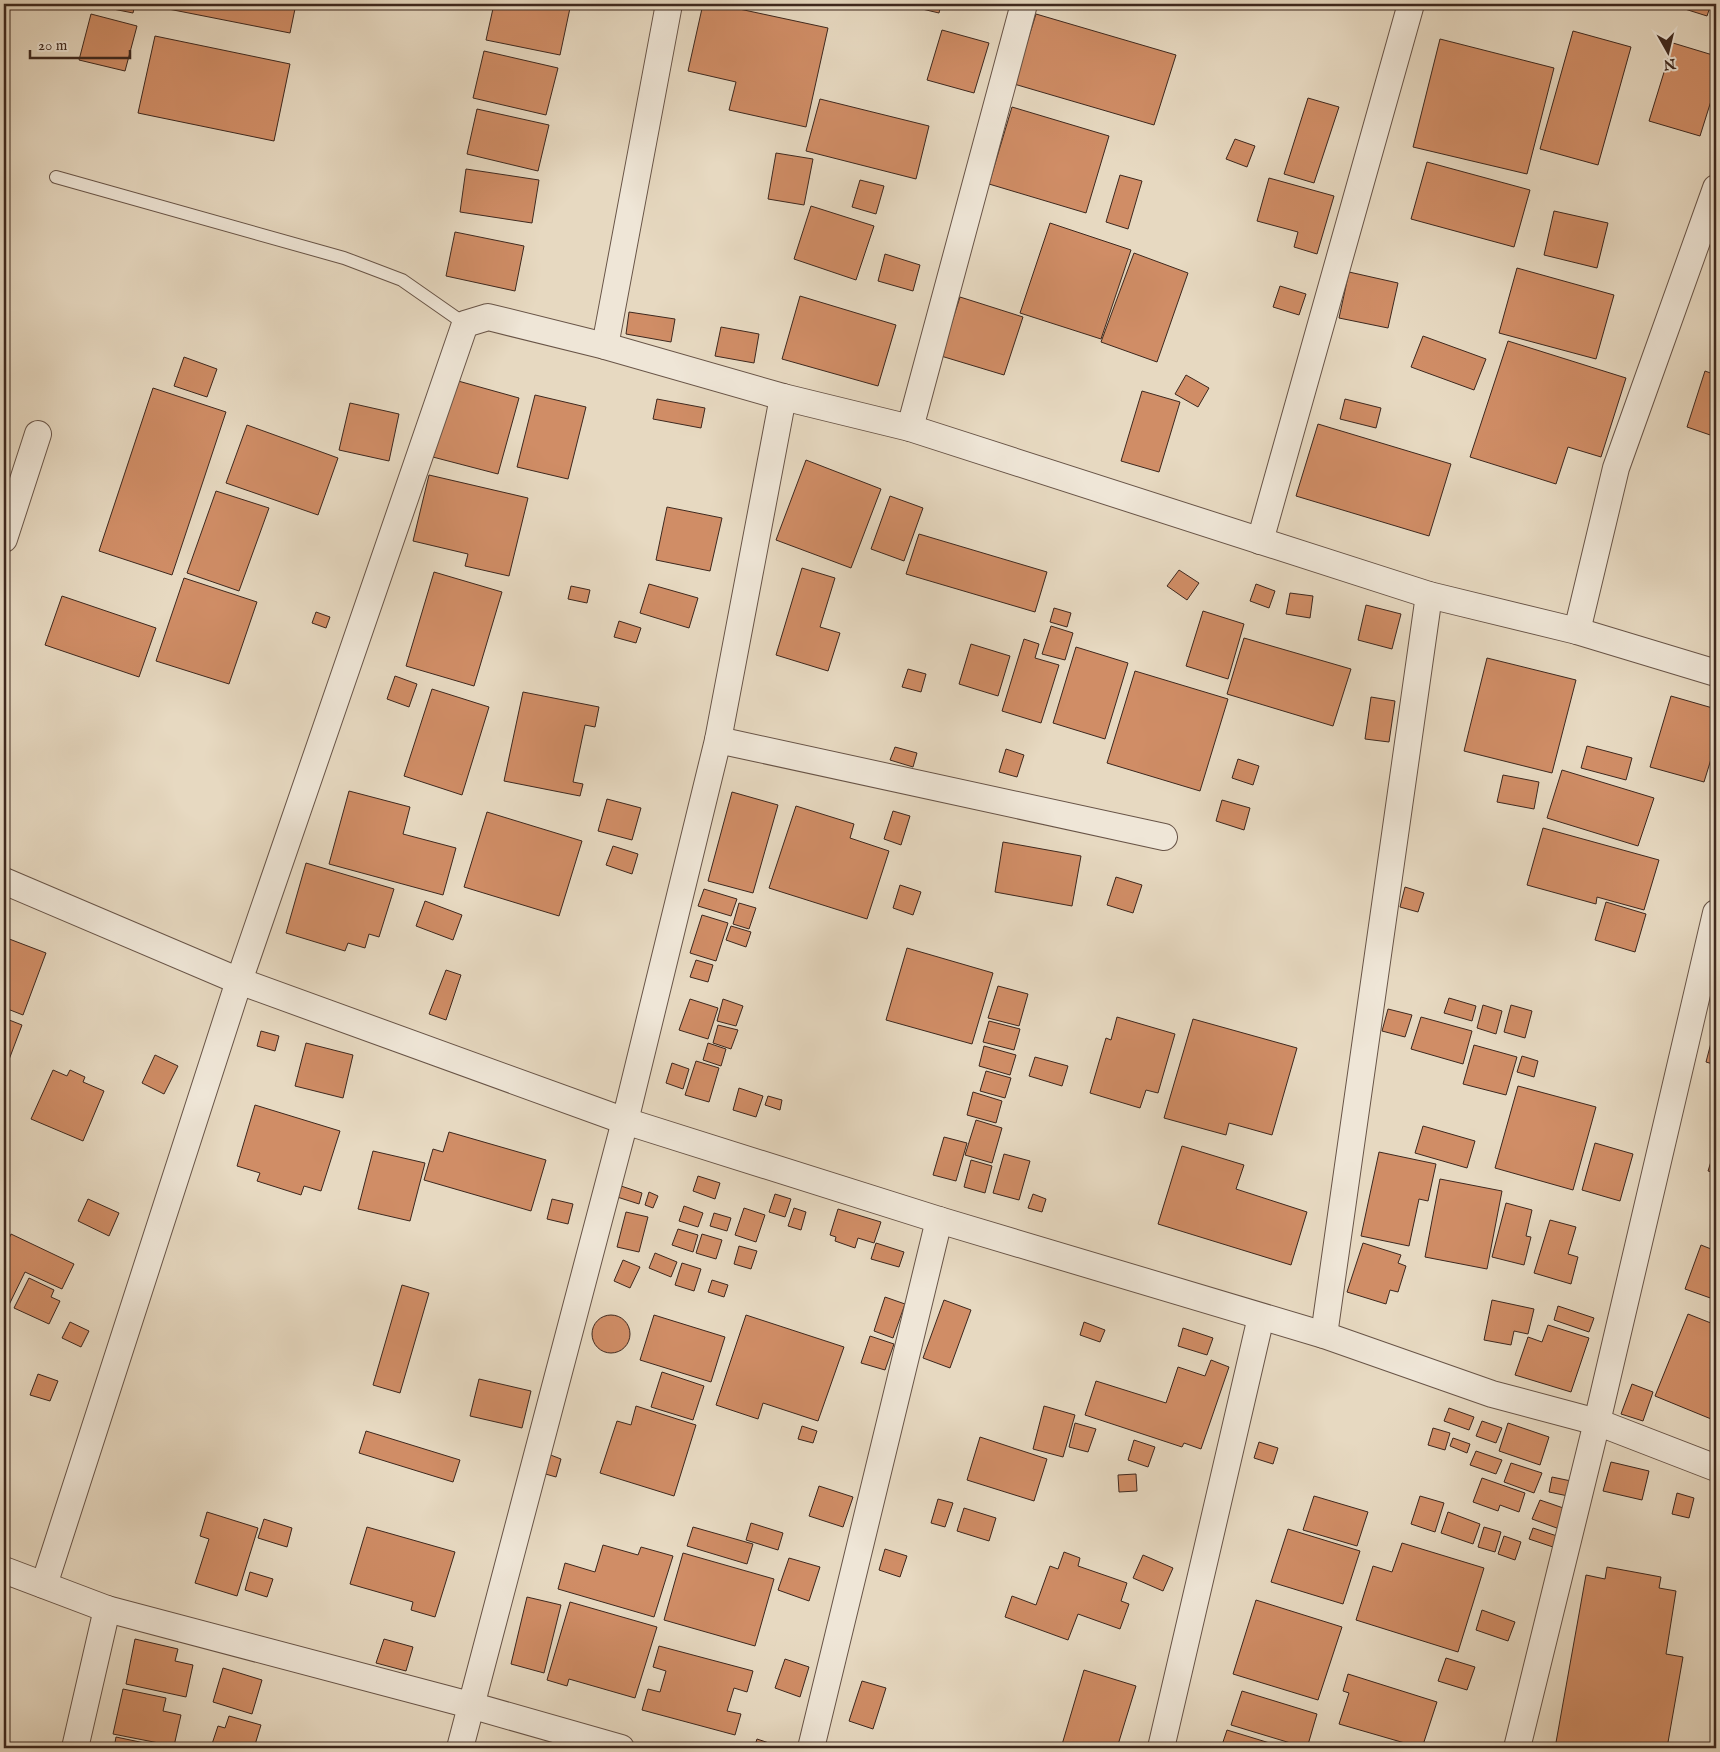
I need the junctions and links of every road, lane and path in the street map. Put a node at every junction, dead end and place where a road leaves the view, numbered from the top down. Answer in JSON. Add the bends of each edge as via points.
{"nodes":[{"id":1,"x":669,"y":4,"type":"edge"},
{"id":2,"x":1024,"y":4,"type":"edge"},
{"id":3,"x":1410,"y":4,"type":"edge"},
{"id":4,"x":56,"y":177,"type":"dead end"},
{"id":5,"x":1716,"y":188,"type":"edge"},
{"id":6,"x":465,"y":324,"type":"junction"},
{"id":7,"x":605,"y":346,"type":"junction"},
{"id":8,"x":783,"y":397,"type":"junction"},
{"id":9,"x":910,"y":428,"type":"junction"},
{"id":10,"x":38,"y":434,"type":"dead end"},
{"id":11,"x":4,"y":539,"type":"edge"},
{"id":12,"x":1260,"y":541,"type":"junction"},
{"id":13,"x":1429,"y":595,"type":"junction"},
{"id":14,"x":1577,"y":631,"type":"junction"},
{"id":15,"x":1716,"y":673,"type":"edge"},
{"id":16,"x":718,"y":740,"type":"junction"},
{"id":17,"x":1164,"y":838,"type":"dead end"},
{"id":18,"x":4,"y":881,"type":"edge"},
{"id":19,"x":1716,"y":913,"type":"edge"},
{"id":20,"x":239,"y":981,"type":"junction"},
{"id":21,"x":625,"y":1121,"type":"junction"},
{"id":22,"x":939,"y":1220,"type":"junction"},
{"id":23,"x":1261,"y":1317,"type":"junction"},
{"id":24,"x":1324,"y":1335,"type":"junction"},
{"id":25,"x":1597,"y":1422,"type":"junction"},
{"id":26,"x":1716,"y":1468,"type":"edge"},
{"id":27,"x":4,"y":1570,"type":"edge"},
{"id":28,"x":44,"y":1584,"type":"junction"},
{"id":29,"x":107,"y":1609,"type":"junction"},
{"id":30,"x":470,"y":1705,"type":"junction"},
{"id":31,"x":75,"y":1748,"type":"edge"},
{"id":32,"x":460,"y":1748,"type":"edge"},
{"id":33,"x":620,"y":1748,"type":"edge"},
{"id":34,"x":812,"y":1748,"type":"edge"},
{"id":35,"x":1161,"y":1748,"type":"edge"},
{"id":36,"x":1517,"y":1748,"type":"edge"}],
"edges":[{"from":1,"to":7,"type":"street"},
{"from":2,"to":9,"type":"street"},
{"from":3,"to":12,"type":"street"},
{"from":4,"to":6,"type":"lane","via":[[344,258],[402,280]]},
{"from":5,"to":14,"type":"street","via":[[1616,468]]},
{"from":6,"to":7,"type":"street","via":[[488,317]]},
{"from":6,"to":20,"type":"street"},
{"from":7,"to":8,"type":"street"},
{"from":8,"to":9,"type":"street"},
{"from":8,"to":16,"type":"street"},
{"from":9,"to":12,"type":"street"},
{"from":10,"to":11,"type":"street"},
{"from":12,"to":13,"type":"street"},
{"from":13,"to":14,"type":"street"},
{"from":13,"to":24,"type":"street"},
{"from":14,"to":15,"type":"street"},
{"from":16,"to":17,"type":"street"},
{"from":16,"to":21,"type":"street"},
{"from":18,"to":20,"type":"street"},
{"from":19,"to":25,"type":"street"},
{"from":20,"to":21,"type":"street"},
{"from":20,"to":28,"type":"street"},
{"from":21,"to":22,"type":"street"},
{"from":21,"to":30,"type":"street"},
{"from":22,"to":23,"type":"street"},
{"from":22,"to":34,"type":"street"},
{"from":23,"to":24,"type":"street"},
{"from":23,"to":35,"type":"street"},
{"from":24,"to":25,"type":"street","via":[[1492,1394]]},
{"from":25,"to":26,"type":"street"},
{"from":25,"to":36,"type":"street"},
{"from":27,"to":28,"type":"street"},
{"from":28,"to":29,"type":"street"},
{"from":29,"to":30,"type":"street"},
{"from":29,"to":31,"type":"street"},
{"from":30,"to":32,"type":"street"},
{"from":30,"to":33,"type":"street"}]}
